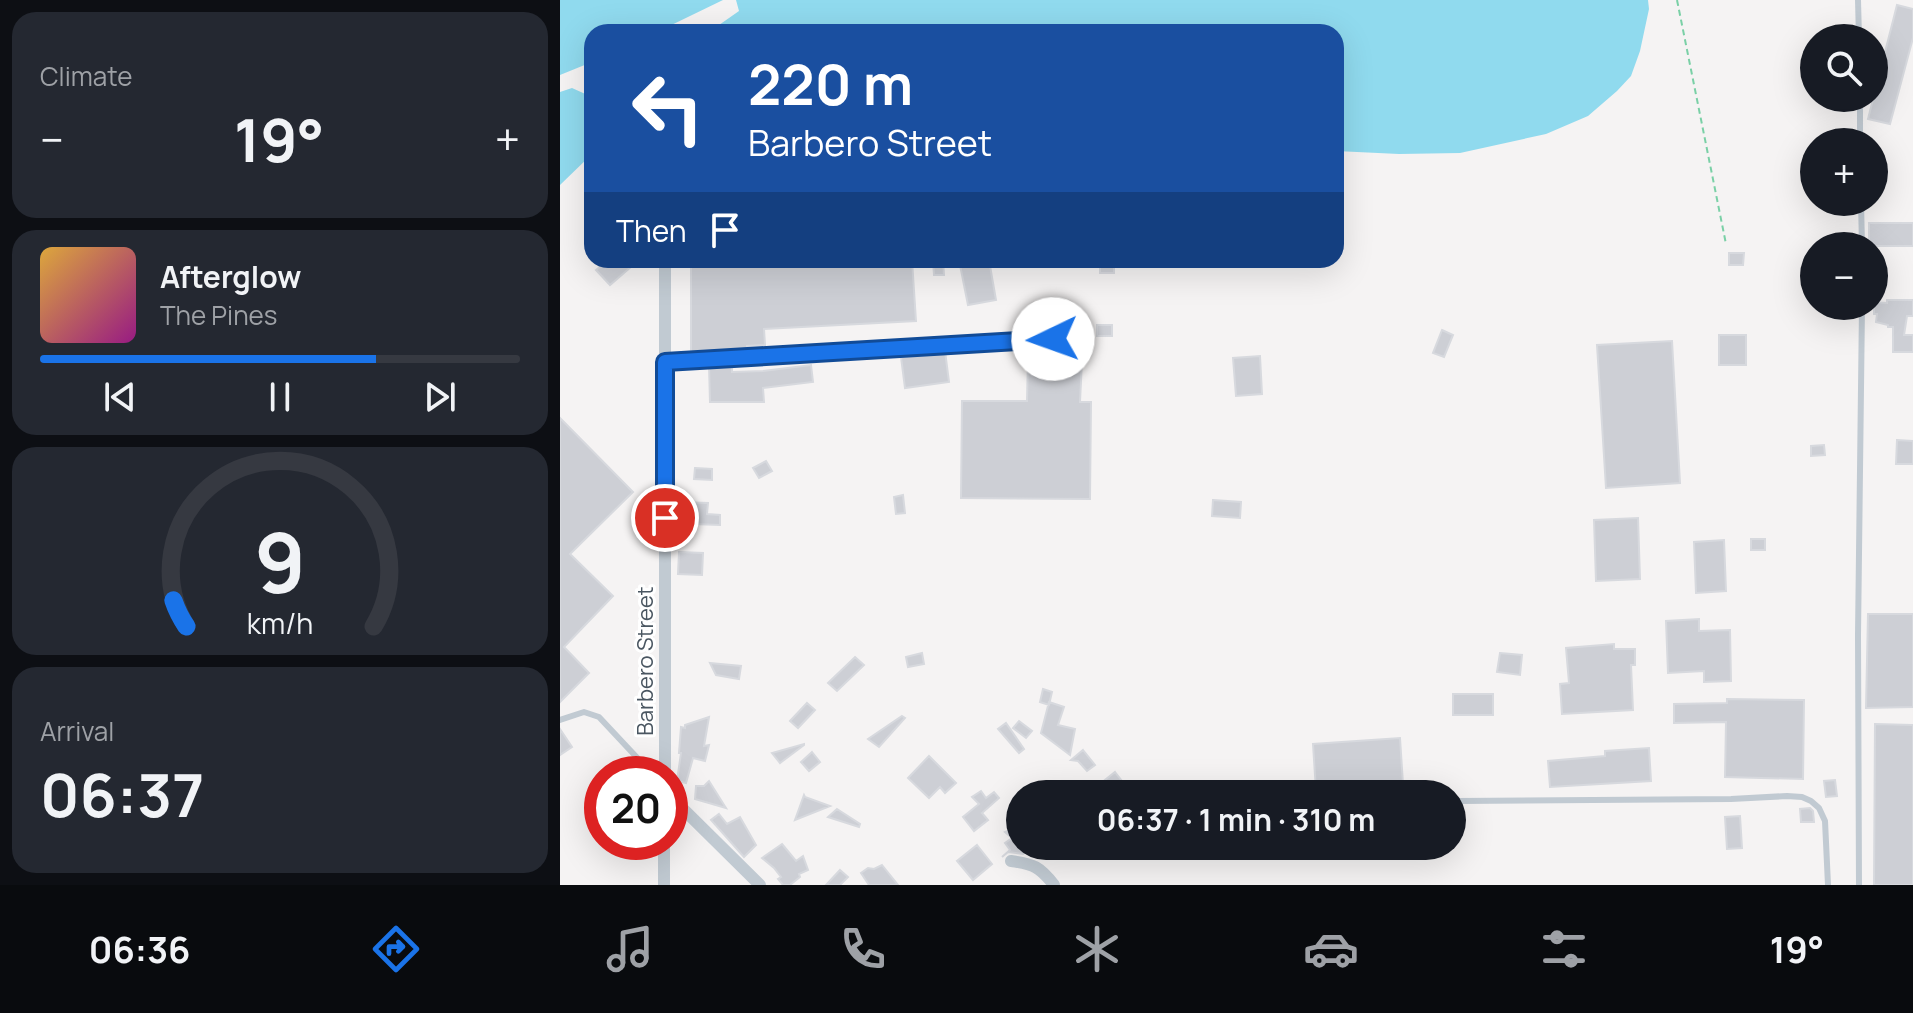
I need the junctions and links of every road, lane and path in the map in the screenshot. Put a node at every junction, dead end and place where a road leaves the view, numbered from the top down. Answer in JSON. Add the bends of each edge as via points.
{"nodes":[{"id":1,"x":1677,"y":0,"type":"edge"},
{"id":2,"x":1858,"y":0,"type":"edge"},
{"id":3,"x":1859,"y":24,"type":"edge"},
{"id":4,"x":1726,"y":244,"type":"dead end"},
{"id":5,"x":665,"y":268,"type":"edge"},
{"id":6,"x":1862,"y":320,"type":"edge"},
{"id":7,"x":1053,"y":339,"type":"dead end"},
{"id":8,"x":665,"y":362,"type":"junction"},
{"id":9,"x":560,"y":720,"type":"edge"},
{"id":10,"x":636,"y":756,"type":"edge"},
{"id":11,"x":665,"y":756,"type":"edge"},
{"id":12,"x":1466,"y":801,"type":"edge"},
{"id":13,"x":688,"y":814,"type":"edge"},
{"id":14,"x":664,"y":860,"type":"edge"},
{"id":15,"x":1011,"y":861,"type":"dead end"},
{"id":16,"x":664,"y":885,"type":"edge"},
{"id":17,"x":760,"y":885,"type":"edge"},
{"id":18,"x":1054,"y":885,"type":"edge"},
{"id":19,"x":1828,"y":885,"type":"edge"},
{"id":20,"x":1859,"y":885,"type":"edge"}],
"edges":[{"from":1,"to":4,"type":"path"},
{"from":2,"to":3,"type":"lane"},
{"from":5,"to":8,"type":"street","name":"Barbero Street"},
{"from":6,"to":20,"type":"lane"},
{"from":7,"to":8,"type":"lane"},
{"from":8,"to":11,"type":"street","name":"Barbero Street"},
{"from":9,"to":10,"type":"lane","via":[[584,712],[599,717]]},
{"from":12,"to":19,"type":"lane","via":[[1802,797],[1819,808],[1825,821]]},
{"from":13,"to":17,"type":"street"},
{"from":14,"to":16,"type":"street"},
{"from":15,"to":18,"type":"street","via":[[1032,864]]}]}
